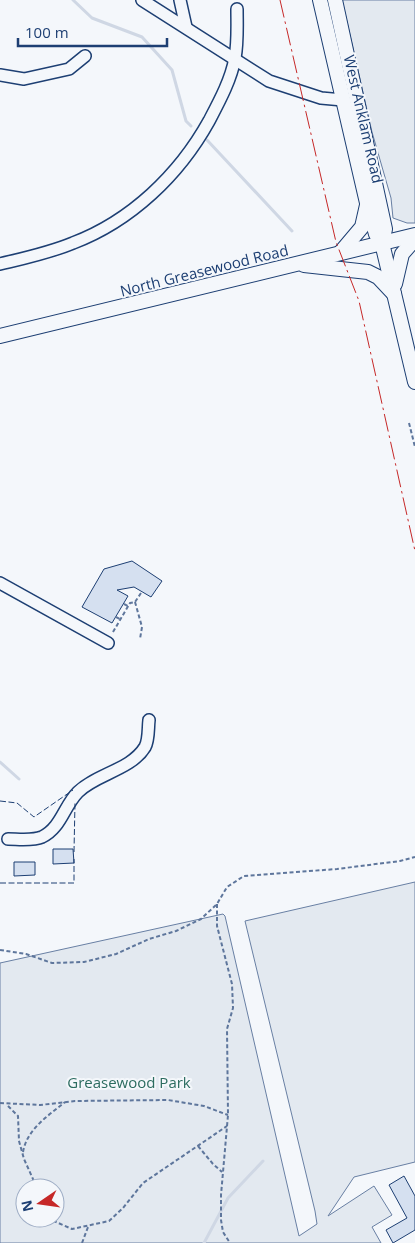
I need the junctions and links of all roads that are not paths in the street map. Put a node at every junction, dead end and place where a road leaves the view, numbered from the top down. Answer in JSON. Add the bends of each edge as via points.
{"nodes":[{"id":1,"x":142,"y":0,"type":"edge"},
{"id":2,"x":180,"y":0,"type":"edge"},
{"id":3,"x":320,"y":0,"type":"edge"},
{"id":4,"x":335,"y":0,"type":"edge"},
{"id":5,"x":237,"y":9,"type":"dead end"},
{"id":6,"x":186,"y":27,"type":"junction"},
{"id":7,"x":85,"y":56,"type":"dead end"},
{"id":8,"x":235,"y":59,"type":"junction"},
{"id":9,"x":0,"y":76,"type":"edge"},
{"id":10,"x":343,"y":100,"type":"junction"},
{"id":11,"x":367,"y":203,"type":"junction"},
{"id":12,"x":415,"y":235,"type":"edge"},
{"id":13,"x":415,"y":239,"type":"edge"},
{"id":14,"x":382,"y":243,"type":"junction"},
{"id":15,"x":340,"y":253,"type":"junction"},
{"id":16,"x":0,"y":264,"type":"edge"},
{"id":17,"x":294,"y":264,"type":"junction"},
{"id":18,"x":394,"y":294,"type":"junction"},
{"id":19,"x":0,"y":336,"type":"edge"},
{"id":20,"x":415,"y":382,"type":"edge"},
{"id":21,"x":0,"y":583,"type":"edge"},
{"id":22,"x":110,"y":637,"type":"road end"},
{"id":23,"x":149,"y":720,"type":"dead end"},
{"id":24,"x":8,"y":840,"type":"dead end"}],
"edges":[{"from":1,"to":6,"type":"lane"},
{"from":2,"to":6,"type":"lane"},
{"from":3,"to":10,"type":"main road","name":"West Anklam Road"},
{"from":4,"to":14,"type":"main road","name":"West Anklam Road","via":[[385,229]]},
{"from":5,"to":8,"type":"lane"},
{"from":6,"to":8,"type":"lane"},
{"from":7,"to":9,"type":"lane","via":[[70,70],[24,79]]},
{"from":8,"to":10,"type":"lane","via":[[269,81],[321,98]]},
{"from":8,"to":16,"type":"lane","via":[[221,99],[185,160],[146,199],[124,216],[75,243]]},
{"from":10,"to":11,"type":"main road","name":"West Anklam Road"},
{"from":11,"to":14,"type":"main road","name":"West Anklam Road"},
{"from":11,"to":15,"type":"main road","via":[[362,227]]},
{"from":12,"to":14,"type":"main road","name":"North Greasewood Road"},
{"from":13,"to":18,"type":"main road","via":[[402,254]]},
{"from":14,"to":15,"type":"main road","name":"North Greasewood Road"},
{"from":14,"to":18,"type":"main road","name":"West Anklam Road"},
{"from":15,"to":17,"type":"main road","name":"North Greasewood Road"},
{"from":17,"to":18,"type":"main road","via":[[368,272],[378,277]]},
{"from":17,"to":19,"type":"main road","name":"North Greasewood Road"},
{"from":18,"to":20,"type":"main road","name":"West Anklam Road"},
{"from":21,"to":22,"type":"lane"},
{"from":23,"to":24,"type":"lane","via":[[146,746],[136,757],[79,791],[52,831],[40,838]]}]}
